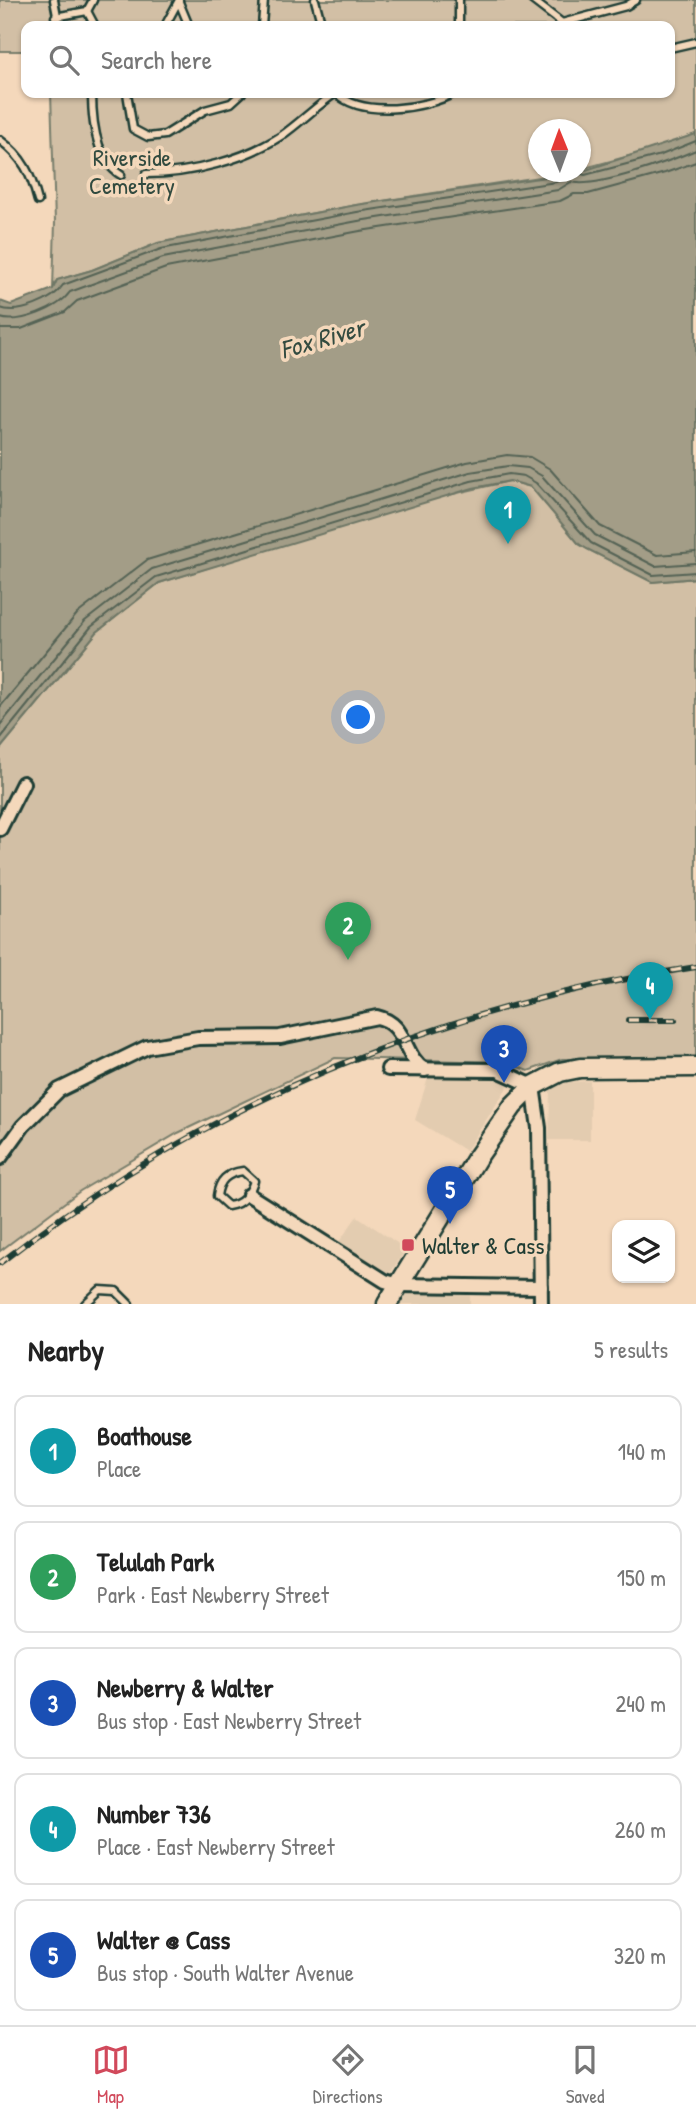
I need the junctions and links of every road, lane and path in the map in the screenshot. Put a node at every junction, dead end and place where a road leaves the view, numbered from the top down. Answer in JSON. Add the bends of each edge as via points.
{"nodes":[{"id":1,"x":54,"y":0,"type":"edge"},
{"id":2,"x":93,"y":0,"type":"edge"},
{"id":3,"x":179,"y":0,"type":"edge"},
{"id":4,"x":264,"y":0,"type":"edge"},
{"id":5,"x":315,"y":0,"type":"edge"},
{"id":6,"x":459,"y":0,"type":"edge"},
{"id":7,"x":532,"y":0,"type":"edge"},
{"id":8,"x":636,"y":0,"type":"edge"},
{"id":9,"x":87,"y":11,"type":"junction"},
{"id":10,"x":55,"y":17,"type":"junction"},
{"id":11,"x":57,"y":21,"type":"edge"},
{"id":12,"x":92,"y":21,"type":"edge"},
{"id":13,"x":168,"y":21,"type":"edge"},
{"id":14,"x":187,"y":21,"type":"edge"},
{"id":15,"x":262,"y":21,"type":"edge"},
{"id":16,"x":321,"y":21,"type":"edge"},
{"id":17,"x":459,"y":21,"type":"edge"},
{"id":18,"x":556,"y":21,"type":"edge"},
{"id":19,"x":572,"y":21,"type":"edge"},
{"id":20,"x":696,"y":42,"type":"edge"},
{"id":21,"x":675,"y":47,"type":"edge"},
{"id":22,"x":92,"y":98,"type":"edge"},
{"id":23,"x":128,"y":98,"type":"edge"},
{"id":24,"x":236,"y":98,"type":"edge"},
{"id":25,"x":330,"y":98,"type":"edge"},
{"id":26,"x":342,"y":98,"type":"edge"},
{"id":27,"x":442,"y":98,"type":"edge"},
{"id":28,"x":0,"y":140,"type":"edge"},
{"id":29,"x":146,"y":174,"type":"dead end"},
{"id":30,"x":121,"y":175,"type":"dead end"},
{"id":31,"x":38,"y":201,"type":"dead end"},
{"id":32,"x":23,"y":783,"type":"dead end"},
{"id":33,"x":0,"y":829,"type":"edge"},
{"id":34,"x":696,"y":1067,"type":"edge"},
{"id":35,"x":388,"y":1069,"type":"dead end"},
{"id":36,"x":425,"y":1070,"type":"junction"},
{"id":37,"x":533,"y":1086,"type":"junction"},
{"id":38,"x":0,"y":1158,"type":"edge"},
{"id":39,"x":249,"y":1195,"type":"junction"},
{"id":40,"x":399,"y":1285,"type":"junction"},
{"id":41,"x":541,"y":1287,"type":"junction"},
{"id":42,"x":85,"y":1304,"type":"edge"},
{"id":43,"x":129,"y":1304,"type":"edge"},
{"id":44,"x":387,"y":1304,"type":"edge"},
{"id":45,"x":541,"y":1304,"type":"edge"}],
"edges":[{"from":1,"to":10,"type":"lane"},
{"from":2,"to":9,"type":"lane"},
{"from":3,"to":13,"type":"lane"},
{"from":3,"to":14,"type":"lane"},
{"from":4,"to":15,"type":"lane"},
{"from":5,"to":16,"type":"lane"},
{"from":6,"to":17,"type":"lane"},
{"from":7,"to":18,"type":"lane"},
{"from":8,"to":19,"type":"lane"},
{"from":9,"to":10,"type":"lane"},
{"from":9,"to":12,"type":"lane"},
{"from":10,"to":11,"type":"lane"},
{"from":20,"to":21,"type":"lane"},
{"from":22,"to":30,"type":"lane","via":[[96,136],[106,161]]},
{"from":23,"to":24,"type":"lane","via":[[133,130],[148,137],[165,135],[205,110]]},
{"from":25,"to":29,"type":"lane","via":[[279,137],[235,158],[169,174]]},
{"from":26,"to":27,"type":"lane","via":[[375,107]]},
{"from":28,"to":31,"type":"lane","via":[[22,158]]},
{"from":32,"to":33,"type":"street"},
{"from":34,"to":37,"type":"main road","via":[[580,1068]]},
{"from":35,"to":36,"type":"street"},
{"from":36,"to":37,"type":"street","via":[[498,1070]]},
{"from":36,"to":38,"type":"street","via":[[411,1059],[402,1033],[377,1017],[281,1037],[172,1040],[100,1067],[59,1090],[23,1126]]},
{"from":37,"to":40,"type":"main road","via":[[513,1106],[477,1158]]},
{"from":37,"to":41,"type":"street","via":[[539,1128]]},
{"from":39,"to":39,"type":"lane","via":[[254,1181],[243,1171],[231,1172],[218,1184],[217,1196],[228,1206]]},
{"from":39,"to":40,"type":"street","via":[[385,1281]]},
{"from":40,"to":41,"type":"street"},
{"from":40,"to":44,"type":"main road"},
{"from":41,"to":45,"type":"street"},
{"from":42,"to":43,"type":"lane","via":[[100,1290],[116,1292]]}]}
